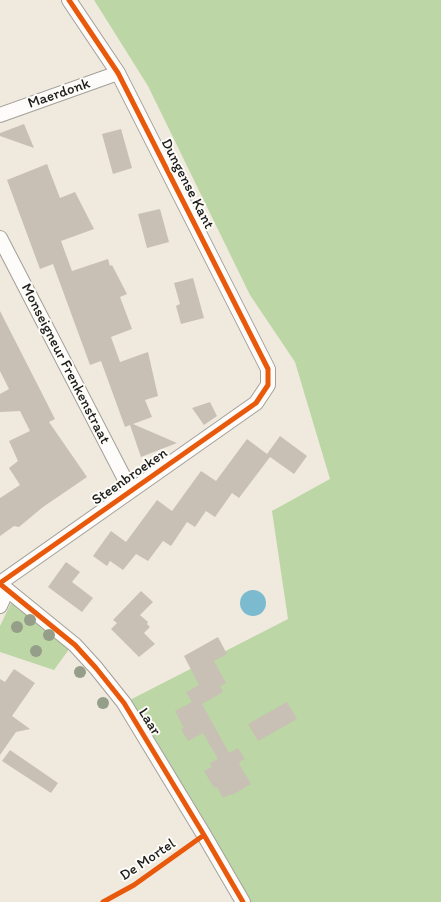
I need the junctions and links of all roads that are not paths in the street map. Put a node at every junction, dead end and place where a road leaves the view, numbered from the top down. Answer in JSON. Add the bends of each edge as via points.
{"nodes":[{"id":1,"x":69,"y":0,"type":"edge"},
{"id":2,"x":118,"y":73,"type":"junction"},
{"id":3,"x":0,"y":115,"type":"edge"},
{"id":4,"x":0,"y":238,"type":"edge"},
{"id":5,"x":268,"y":386,"type":"joint"},
{"id":6,"x":131,"y":491,"type":"junction"},
{"id":7,"x":2,"y":586,"type":"edge"},
{"id":8,"x":0,"y":606,"type":"edge"},
{"id":9,"x":243,"y":902,"type":"edge"}],
"edges":[{"from":1,"to":2,"type":"street","name":"Dungense Kant"},
{"from":2,"to":3,"type":"street","name":"Maerdonk"},
{"from":2,"to":5,"type":"street","name":"Dungense Kant","via":[[268,369]]},
{"from":4,"to":6,"type":"street","name":"Monseigneur Frenkenstraat"},
{"from":5,"to":6,"type":"street","name":"Steenbroeken","via":[[256,403]]},
{"from":6,"to":7,"type":"street","name":"Steenbroeken"},
{"from":7,"to":8,"type":"street"},
{"from":7,"to":9,"type":"street","name":"Laar","via":[[75,645],[124,703]]}]}
